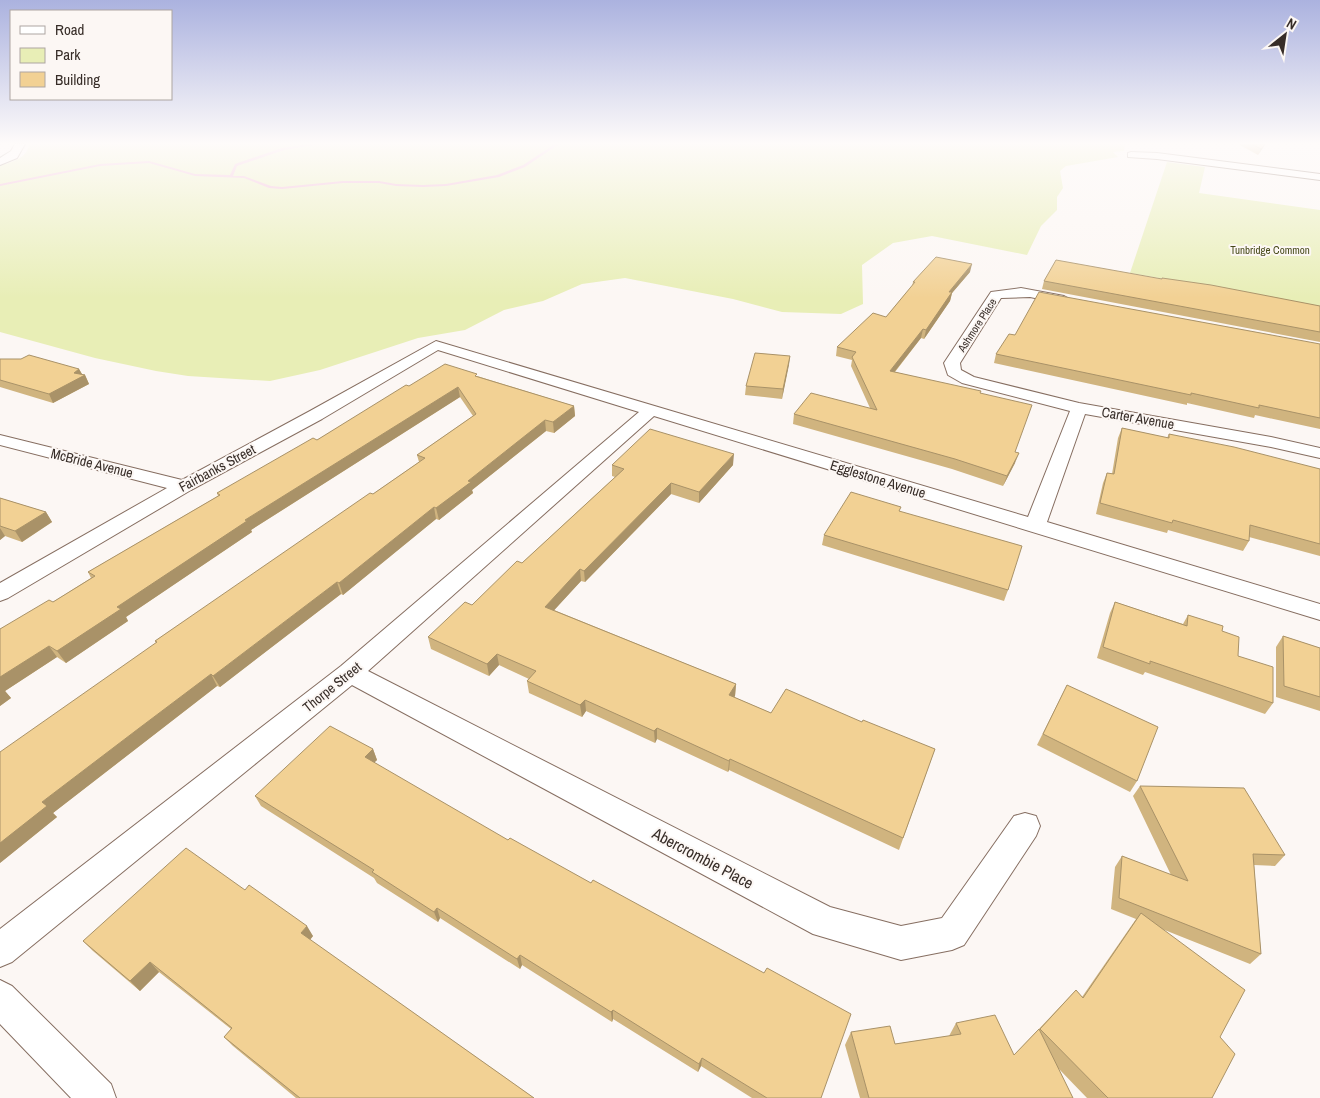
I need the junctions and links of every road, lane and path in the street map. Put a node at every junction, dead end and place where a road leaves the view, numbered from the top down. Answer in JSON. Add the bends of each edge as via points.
{"nodes":[{"id":1,"x":1081,"y":303,"type":"edge"},
{"id":2,"x":436,"y":345,"type":"joint"},
{"id":3,"x":1079,"y":408,"type":"junction"},
{"id":4,"x":651,"y":410,"type":"junction"},
{"id":5,"x":0,"y":440,"type":"edge"},
{"id":6,"x":1320,"y":453,"type":"edge"},
{"id":7,"x":184,"y":486,"type":"junction"},
{"id":8,"x":1035,"y":526,"type":"junction"},
{"id":9,"x":0,"y":593,"type":"edge"},
{"id":10,"x":1320,"y":612,"type":"edge"},
{"id":11,"x":350,"y":673,"type":"junction"},
{"id":12,"x":1025,"y":826,"type":"dead end"},
{"id":13,"x":0,"y":950,"type":"edge"},
{"id":14,"x":0,"y":998,"type":"edge"},
{"id":15,"x":97,"y":1098,"type":"edge"}],
"edges":[{"from":1,"to":3,"type":"street","name":"Ashmore Place","via":[[1024,292],[996,295],[952,363],[954,372],[968,380]]},
{"from":2,"to":4,"type":"street","name":"Egglestone Avenue"},
{"from":2,"to":7,"type":"street","name":"Fairbanks Street"},
{"from":3,"to":6,"type":"street","name":"Carter Avenue"},
{"from":3,"to":8,"type":"street"},
{"from":4,"to":8,"type":"street","name":"Egglestone Avenue"},
{"from":4,"to":11,"type":"street","name":"Thorpe Street"},
{"from":5,"to":7,"type":"street","name":"McBride Avenue"},
{"from":7,"to":9,"type":"street","name":"Fairbanks Street"},
{"from":8,"to":10,"type":"street","name":"Egglestone Avenue"},
{"from":11,"to":12,"type":"street","name":"Abercrombie Place","via":[[825,922],[900,943],[952,933]]},
{"from":11,"to":13,"type":"street","name":"Thorpe Street"},
{"from":14,"to":15,"type":"street"}]}
